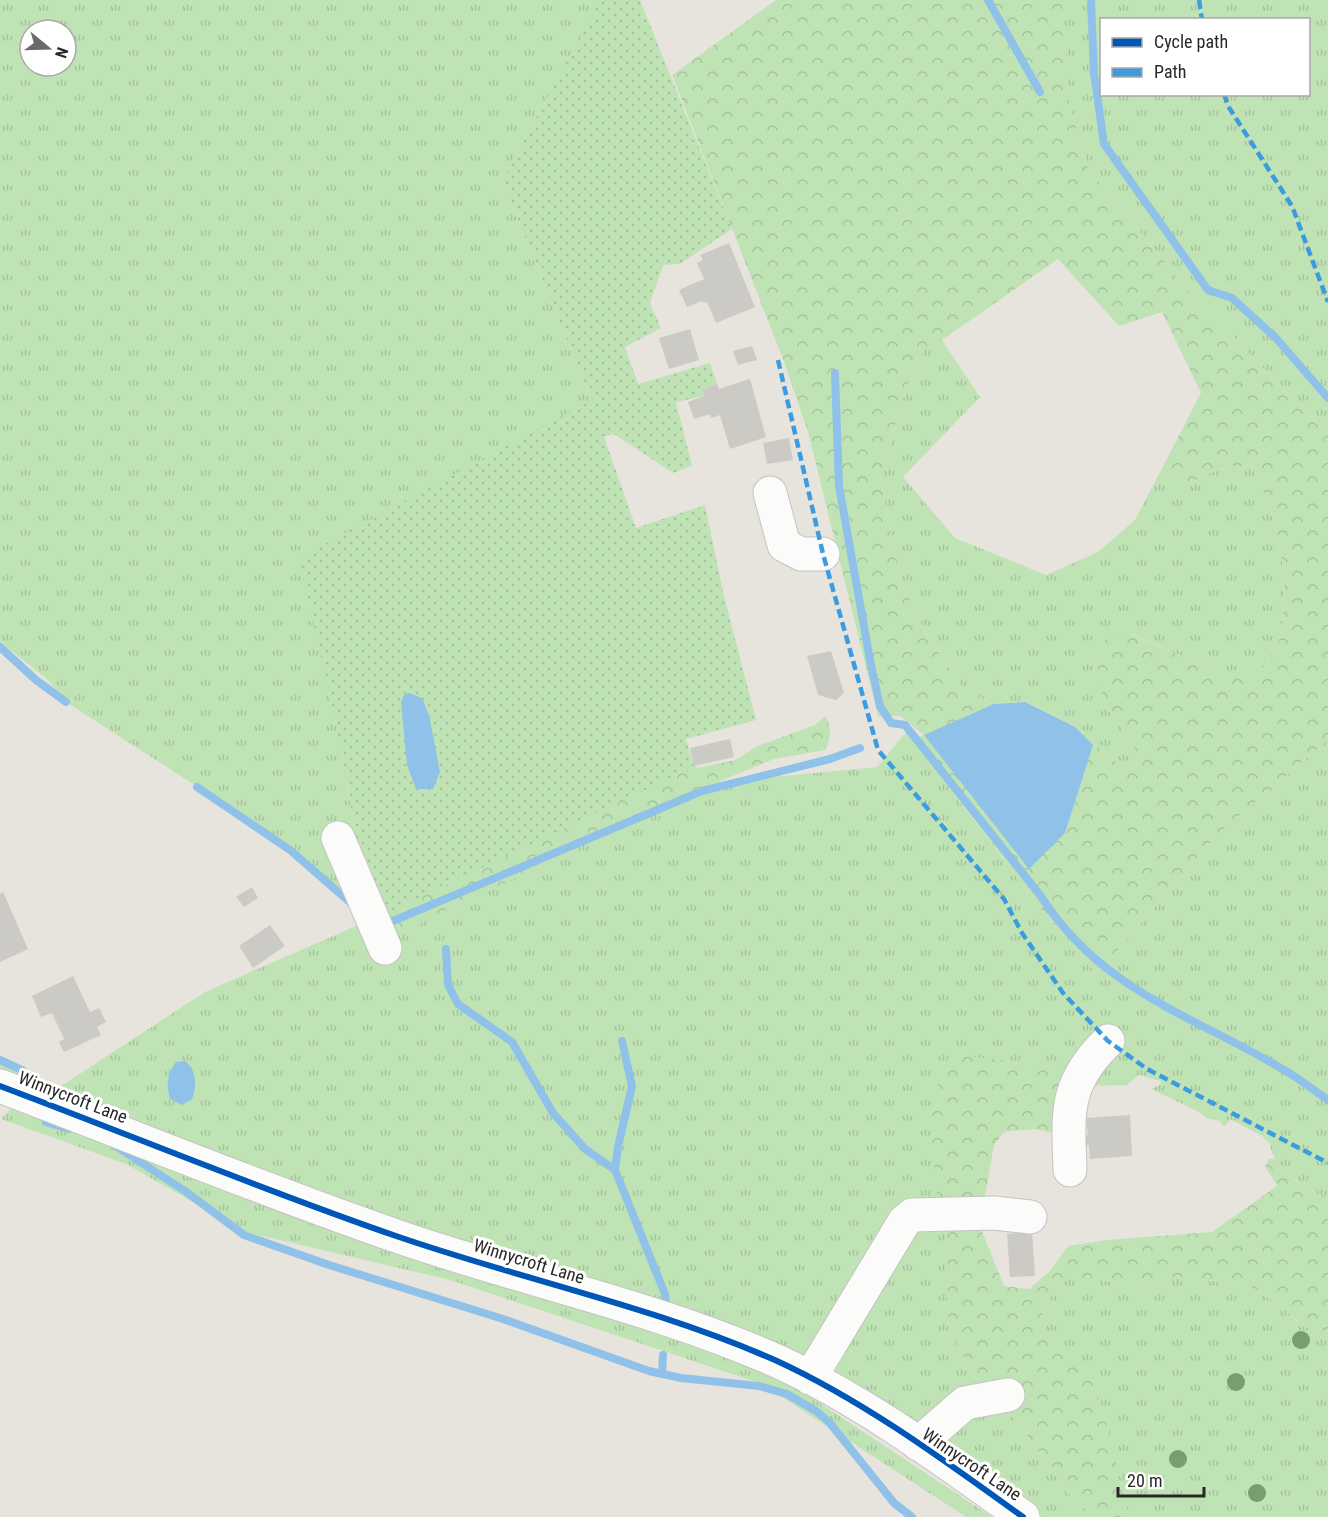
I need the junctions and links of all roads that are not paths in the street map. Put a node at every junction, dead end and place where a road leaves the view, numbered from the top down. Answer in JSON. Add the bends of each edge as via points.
{"nodes":[{"id":1,"x":770,"y":493,"type":"dead end"},
{"id":2,"x":823,"y":554,"type":"dead end"},
{"id":3,"x":338,"y":838,"type":"dead end"},
{"id":4,"x":385,"y":948,"type":"dead end"},
{"id":5,"x":1108,"y":1041,"type":"dead end"},
{"id":6,"x":0,"y":1086,"type":"edge"},
{"id":7,"x":1070,"y":1170,"type":"dead end"},
{"id":8,"x":1030,"y":1217,"type":"dead end"},
{"id":9,"x":810,"y":1378,"type":"junction"},
{"id":10,"x":1008,"y":1395,"type":"dead end"},
{"id":11,"x":918,"y":1444,"type":"junction"},
{"id":12,"x":1023,"y":1517,"type":"edge"}],
"edges":[{"from":1,"to":2,"type":"street","via":[[784,545],[801,554]]},
{"from":3,"to":4,"type":"street"},
{"from":5,"to":7,"type":"street","via":[[1083,1068],[1076,1082],[1070,1105]]},
{"from":6,"to":9,"type":"street","name":"Winnycroft Lane","via":[[399,1237],[674,1321]]},
{"from":8,"to":9,"type":"street","via":[[994,1213],[912,1215],[903,1222]]},
{"from":9,"to":11,"type":"street","name":"Winnycroft Lane"},
{"from":10,"to":11,"type":"street","via":[[965,1403]]},
{"from":11,"to":12,"type":"street","name":"Winnycroft Lane"}]}
